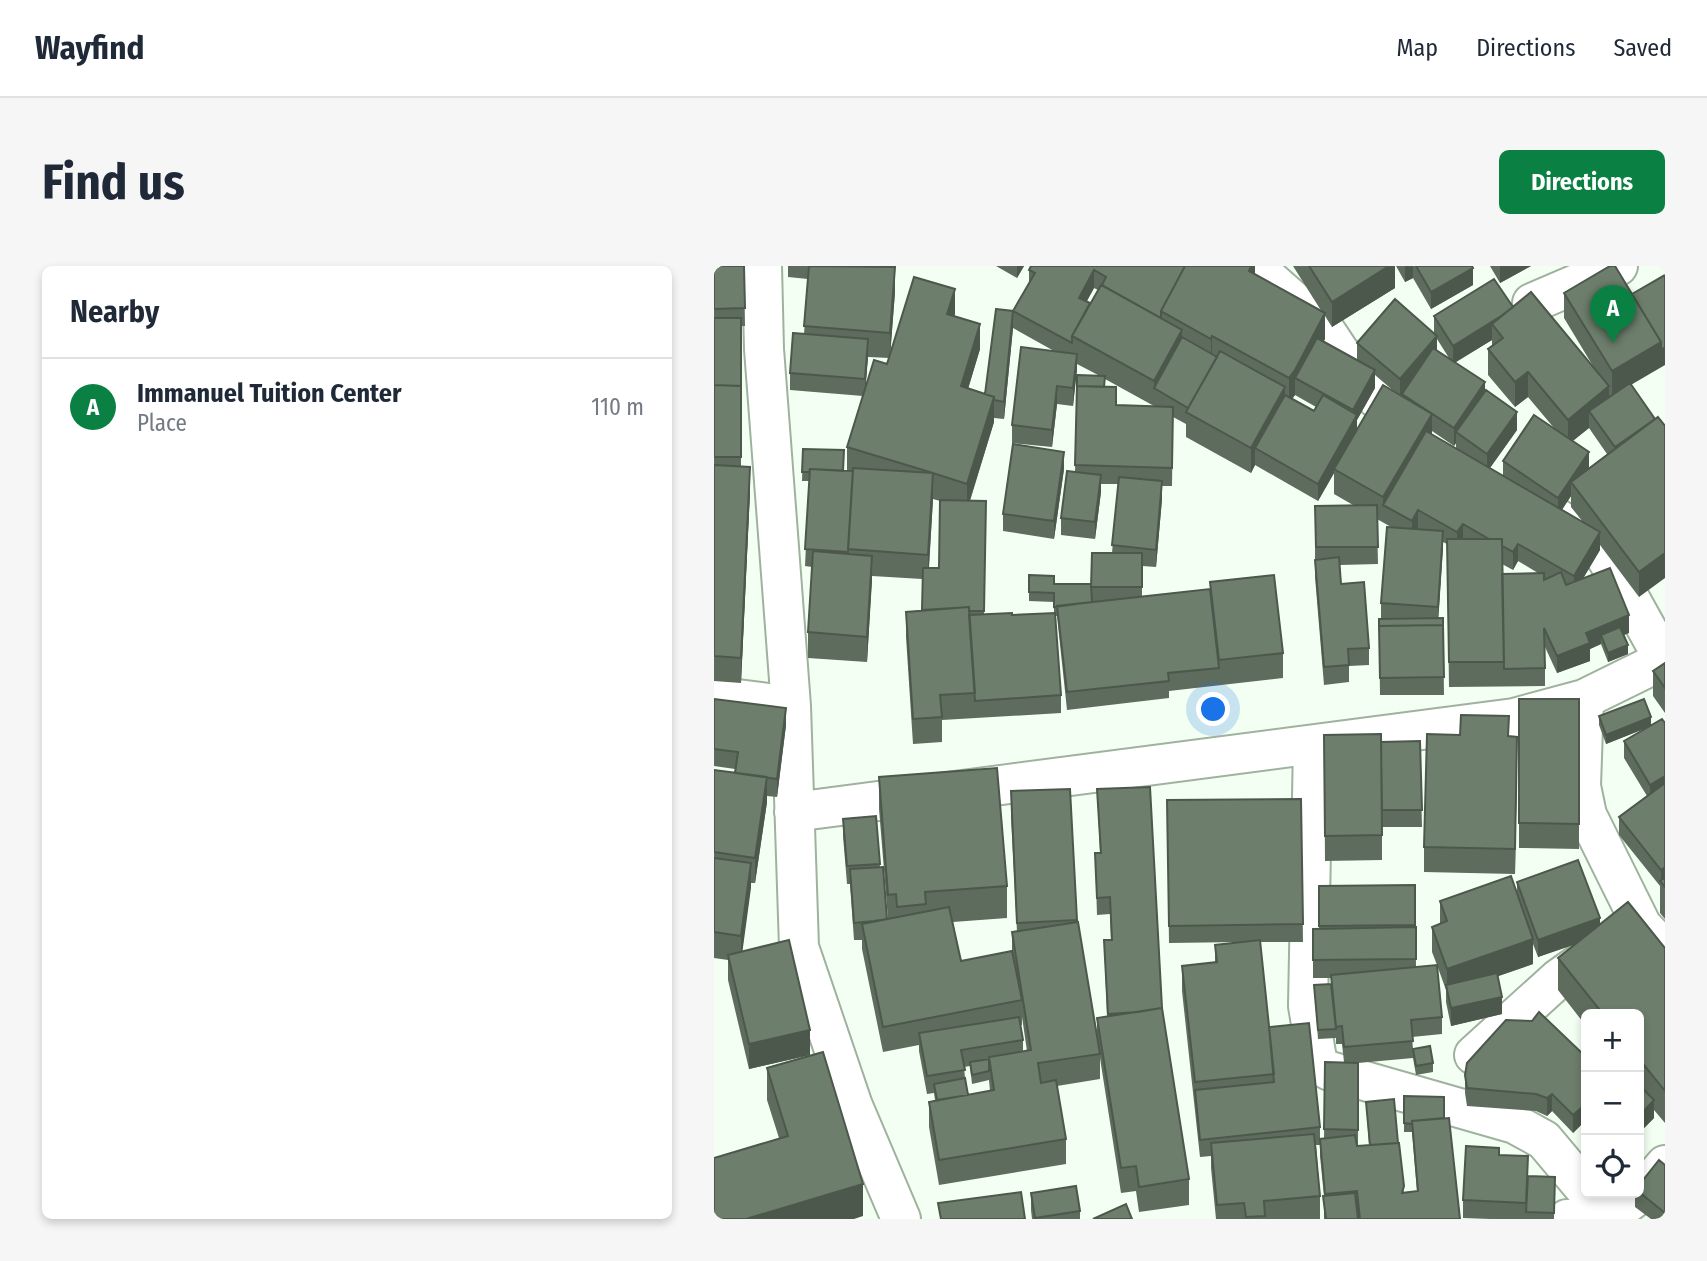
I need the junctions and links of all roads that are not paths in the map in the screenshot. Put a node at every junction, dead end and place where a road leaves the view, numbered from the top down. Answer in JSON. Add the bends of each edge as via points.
{"nodes":[{"id":1,"x":762,"y":266,"type":"edge"},
{"id":2,"x":1254,"y":266,"type":"edge"},
{"id":3,"x":1618,"y":266,"type":"edge"},
{"id":4,"x":1532,"y":303,"type":"edge"},
{"id":5,"x":1446,"y":444,"type":"edge"},
{"id":6,"x":1526,"y":498,"type":"edge"},
{"id":7,"x":1664,"y":657,"type":"edge"},
{"id":8,"x":714,"y":696,"type":"edge"},
{"id":9,"x":1584,"y":699,"type":"junction"},
{"id":10,"x":791,"y":706,"type":"junction"},
{"id":11,"x":1313,"y":744,"type":"junction"},
{"id":12,"x":794,"y":812,"type":"junction"},
{"id":13,"x":1653,"y":938,"type":"edge"},
{"id":14,"x":1474,"y":1055,"type":"edge"},
{"id":15,"x":1665,"y":1165,"type":"edge"},
{"id":16,"x":1594,"y":1210,"type":"edge"},
{"id":17,"x":901,"y":1219,"type":"edge"},
{"id":18,"x":1567,"y":1219,"type":"edge"}],
"edges":[{"from":1,"to":10,"type":"street"},
{"from":2,"to":5,"type":"street","via":[[1323,327],[1341,354],[1379,383],[1377,399]]},
{"from":3,"to":4,"type":"street"},
{"from":6,"to":7,"type":"street","via":[[1600,548]]},
{"from":7,"to":9,"type":"street"},
{"from":8,"to":10,"type":"street"},
{"from":9,"to":11,"type":"street","via":[[1514,718]]},
{"from":9,"to":13,"type":"street","via":[[1581,786],[1587,815]]},
{"from":10,"to":12,"type":"street"},
{"from":11,"to":12,"type":"street"},
{"from":11,"to":16,"type":"street","via":[[1308,1006],[1318,1065],[1515,1124],[1544,1140]]},
{"from":12,"to":17,"type":"street","via":[[799,947],[853,1105]]},
{"from":13,"to":14,"type":"street","via":[[1630,928],[1620,934],[1558,979]]},
{"from":15,"to":16,"type":"street","via":[[1642,1192]]},
{"from":16,"to":18,"type":"street"}]}
